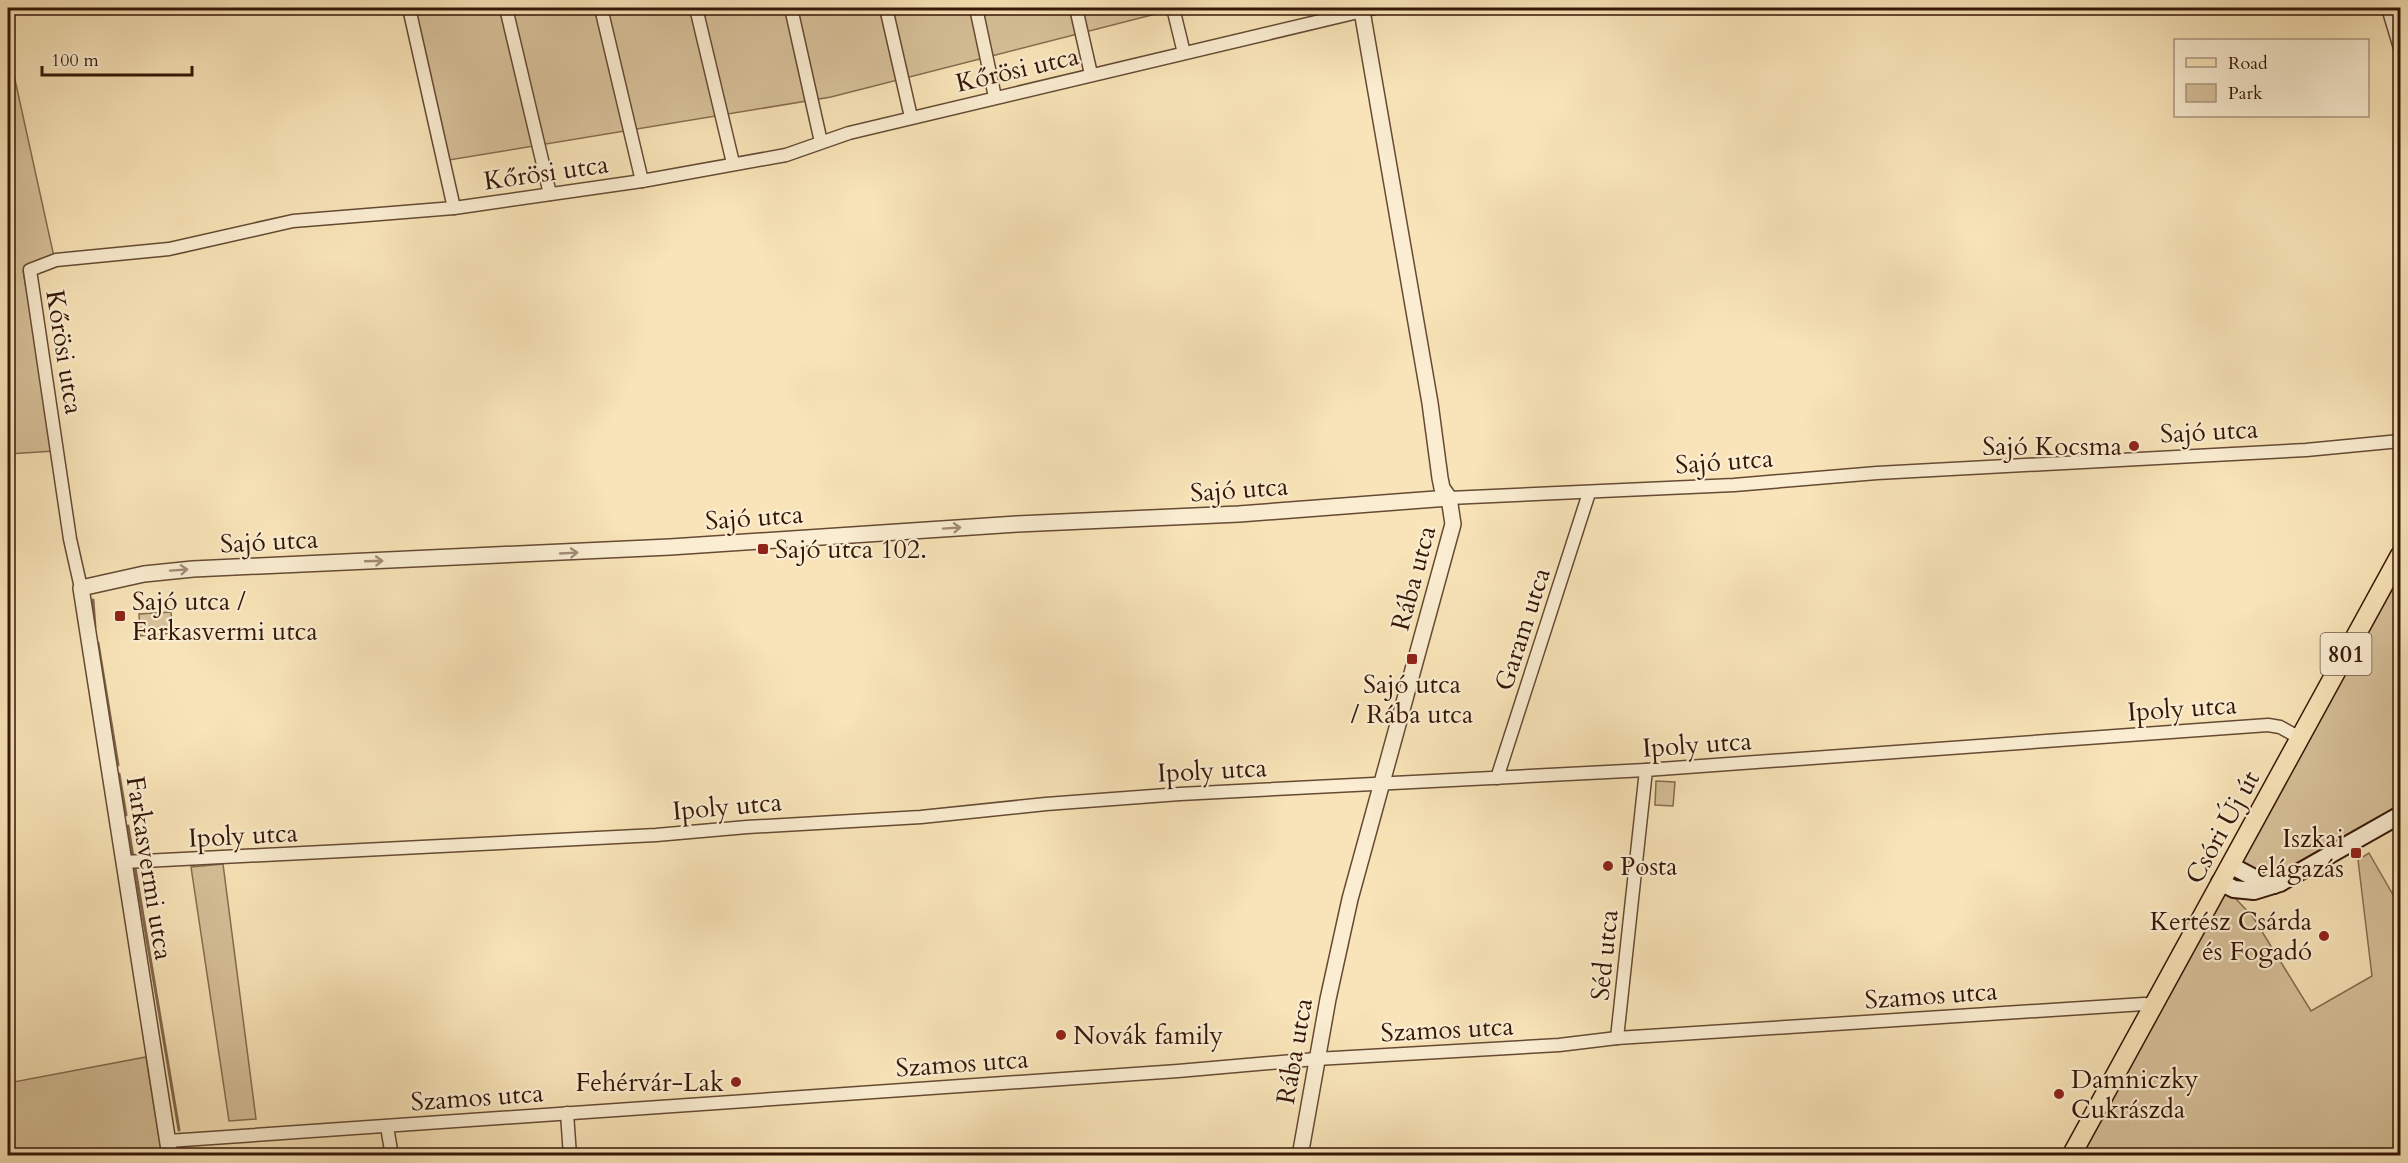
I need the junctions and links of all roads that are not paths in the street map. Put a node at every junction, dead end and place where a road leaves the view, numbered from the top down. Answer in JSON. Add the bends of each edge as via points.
{"nodes":[{"id":1,"x":409,"y":8,"type":"edge"},
{"id":2,"x":506,"y":8,"type":"edge"},
{"id":3,"x":601,"y":8,"type":"edge"},
{"id":4,"x":696,"y":8,"type":"edge"},
{"id":5,"x":790,"y":8,"type":"edge"},
{"id":6,"x":886,"y":8,"type":"edge"},
{"id":7,"x":976,"y":8,"type":"edge"},
{"id":8,"x":1076,"y":8,"type":"edge"},
{"id":9,"x":1173,"y":8,"type":"edge"},
{"id":10,"x":2388,"y":8,"type":"edge"},
{"id":11,"x":1366,"y":9,"type":"edge"},
{"id":12,"x":2400,"y":48,"type":"edge"},
{"id":13,"x":1184,"y":53,"type":"junction"},
{"id":14,"x":1091,"y":74,"type":"junction"},
{"id":15,"x":995,"y":97,"type":"junction"},
{"id":16,"x":911,"y":117,"type":"junction"},
{"id":17,"x":821,"y":142,"type":"junction"},
{"id":18,"x":733,"y":163,"type":"junction"},
{"id":19,"x":642,"y":181,"type":"junction"},
{"id":20,"x":550,"y":194,"type":"junction"},
{"id":21,"x":454,"y":208,"type":"junction"},
{"id":22,"x":2400,"y":441,"type":"edge"},
{"id":23,"x":1589,"y":493,"type":"junction"},
{"id":24,"x":1449,"y":498,"type":"junction"},
{"id":25,"x":2400,"y":555,"type":"edge"},
{"id":26,"x":81,"y":588,"type":"junction"},
{"id":27,"x":2300,"y":738,"type":"junction"},
{"id":28,"x":1646,"y":770,"type":"junction"},
{"id":29,"x":1497,"y":778,"type":"junction"},
{"id":30,"x":1381,"y":784,"type":"junction"},
{"id":31,"x":2400,"y":815,"type":"edge"},
{"id":32,"x":124,"y":862,"type":"junction"},
{"id":33,"x":2230,"y":865,"type":"junction"},
{"id":34,"x":2220,"y":882,"type":"junction"},
{"id":35,"x":2274,"y":885,"type":"junction"},
{"id":36,"x":2154,"y":1005,"type":"junction"},
{"id":37,"x":1617,"y":1038,"type":"junction"},
{"id":38,"x":1316,"y":1059,"type":"junction"},
{"id":39,"x":567,"y":1113,"type":"junction"},
{"id":40,"x":387,"y":1127,"type":"junction"},
{"id":41,"x":169,"y":1148,"type":"edge"},
{"id":42,"x":392,"y":1155,"type":"edge"},
{"id":43,"x":570,"y":1155,"type":"edge"},
{"id":44,"x":1300,"y":1155,"type":"edge"},
{"id":45,"x":2071,"y":1155,"type":"edge"}],
"edges":[{"from":1,"to":21,"type":"street"},
{"from":2,"to":20,"type":"street"},
{"from":3,"to":19,"type":"street"},
{"from":4,"to":18,"type":"street"},
{"from":5,"to":17,"type":"street"},
{"from":6,"to":16,"type":"street"},
{"from":7,"to":15,"type":"street"},
{"from":8,"to":14,"type":"street"},
{"from":9,"to":13,"type":"street"},
{"from":10,"to":12,"type":"street"},
{"from":11,"to":13,"type":"street","name":"Kőrösi utca"},
{"from":11,"to":24,"type":"street","name":"Rába utca","via":[[1440,478]]},
{"from":13,"to":14,"type":"street","name":"Kőrösi utca"},
{"from":14,"to":15,"type":"street","name":"Kőrösi utca"},
{"from":15,"to":16,"type":"street","name":"Kőrösi utca"},
{"from":16,"to":17,"type":"street","name":"Kőrösi utca"},
{"from":17,"to":18,"type":"street","name":"Kőrösi utca","via":[[786,155]]},
{"from":18,"to":19,"type":"street","name":"Kőrösi utca"},
{"from":19,"to":20,"type":"street","name":"Kőrösi utca"},
{"from":20,"to":21,"type":"street","name":"Kőrösi utca"},
{"from":21,"to":26,"type":"street","name":"Kőrösi utca","via":[[293,221],[169,249],[56,260],[30,270],[70,539]]},
{"from":22,"to":23,"type":"street","name":"Sajó utca"},
{"from":23,"to":24,"type":"street","name":"Sajó utca"},
{"from":23,"to":29,"type":"street","name":"Garam utca"},
{"from":26,"to":24,"type":"street","name":"Sajó utca","one_way":true,"via":[[164,572],[267,565],[670,547]]},
{"from":24,"to":30,"type":"street","name":"Rába utca","via":[[1451,532]]},
{"from":25,"to":27,"type":"main road","name":"Csóri Új út","number":"801"},
{"from":26,"to":32,"type":"street","name":"Farkasvermi utca"},
{"from":27,"to":28,"type":"street","name":"Ipoly utca","via":[[2268,725]]},
{"from":27,"to":33,"type":"main road","name":"Csóri Új út","number":"801"},
{"from":28,"to":29,"type":"street","name":"Ipoly utca"},
{"from":28,"to":37,"type":"street","name":"Séd utca"},
{"from":29,"to":30,"type":"street","name":"Ipoly utca"},
{"from":30,"to":32,"type":"street","name":"Ipoly utca","via":[[1169,794],[921,817],[656,835]]},
{"from":30,"to":38,"type":"street","name":"Rába utca","via":[[1337,953]]},
{"from":31,"to":35,"type":"main road","via":[[2292,879]]},
{"from":32,"to":41,"type":"street","name":"Farkasvermi utca"},
{"from":33,"to":34,"type":"main road","name":"Csóri Új út","number":"801"},
{"from":33,"to":35,"type":"main road"},
{"from":34,"to":35,"type":"main road","via":[[2243,891]]},
{"from":34,"to":36,"type":"main road","name":"Csóri Új út","number":"801"},
{"from":36,"to":37,"type":"street","name":"Szamos utca"},
{"from":36,"to":45,"type":"main road","name":"Csóri Új út","number":"801"},
{"from":37,"to":38,"type":"street","name":"Szamos utca"},
{"from":38,"to":39,"type":"street","name":"Szamos utca"},
{"from":38,"to":44,"type":"street","name":"Rába utca"},
{"from":39,"to":40,"type":"street","name":"Szamos utca"},
{"from":39,"to":43,"type":"street"},
{"from":40,"to":41,"type":"street","name":"Szamos utca"},
{"from":40,"to":42,"type":"street"}]}
